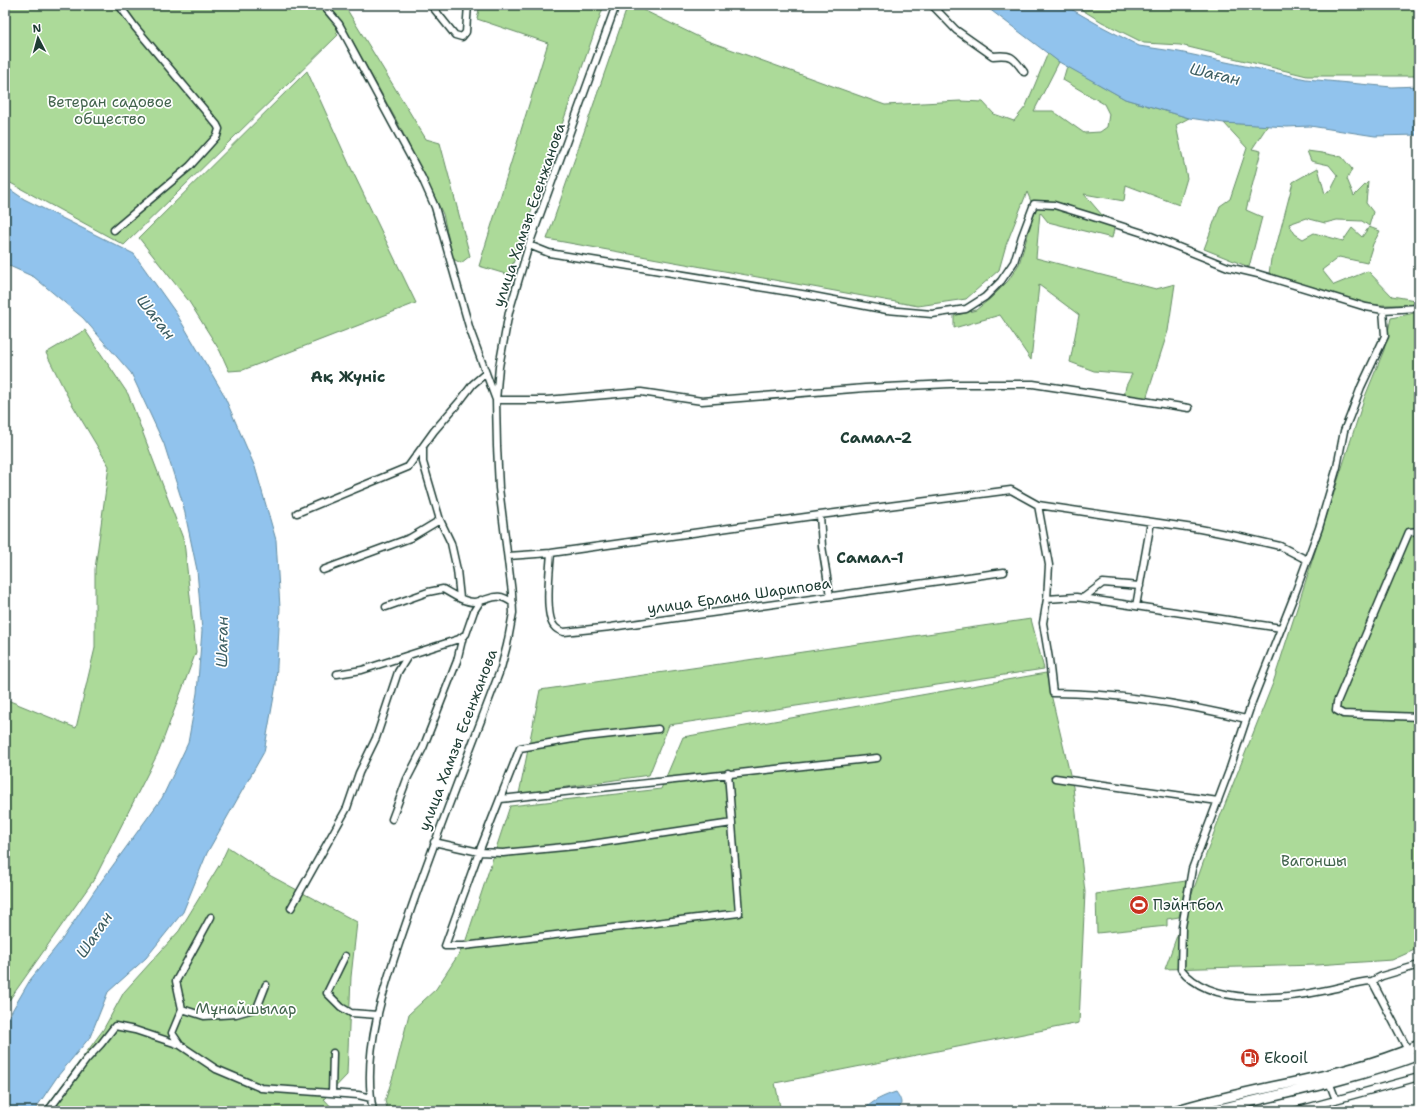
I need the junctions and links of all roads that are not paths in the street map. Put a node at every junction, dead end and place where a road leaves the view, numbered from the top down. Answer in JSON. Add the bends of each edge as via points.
{"nodes":[{"id":1,"x":119,"y":5,"type":"edge"},
{"id":2,"x":323,"y":5,"type":"edge"},
{"id":3,"x":431,"y":5,"type":"edge"},
{"id":4,"x":468,"y":5,"type":"edge"},
{"id":5,"x":616,"y":5,"type":"edge"},
{"id":6,"x":932,"y":5,"type":"edge"},
{"id":7,"x":1024,"y":72,"type":"dead end"},
{"id":8,"x":114,"y":230,"type":"dead end"},
{"id":9,"x":530,"y":245,"type":"junction"},
{"id":10,"x":1419,"y":308,"type":"edge"},
{"id":11,"x":1383,"y":310,"type":"junction"},
{"id":12,"x":486,"y":373,"type":"junction"},
{"id":13,"x":496,"y":400,"type":"junction"},
{"id":14,"x":1190,"y":408,"type":"dead end"},
{"id":15,"x":423,"y":447,"type":"junction"},
{"id":16,"x":1038,"y":505,"type":"junction"},
{"id":17,"x":297,"y":513,"type":"dead end"},
{"id":18,"x":820,"y":515,"type":"junction"},
{"id":19,"x":440,"y":520,"type":"junction"},
{"id":20,"x":1151,"y":522,"type":"junction"},
{"id":21,"x":1419,"y":531,"type":"edge"},
{"id":22,"x":551,"y":553,"type":"junction"},
{"id":23,"x":508,"y":556,"type":"junction"},
{"id":24,"x":1307,"y":560,"type":"junction"},
{"id":25,"x":323,"y":570,"type":"dead end"},
{"id":26,"x":1004,"y":572,"type":"dead end"},
{"id":27,"x":1140,"y":586,"type":"junction"},
{"id":28,"x":830,"y":596,"type":"junction"},
{"id":29,"x":460,"y":598,"type":"junction"},
{"id":30,"x":1083,"y":598,"type":"junction"},
{"id":31,"x":1047,"y":599,"type":"junction"},
{"id":32,"x":481,"y":600,"type":"junction"},
{"id":33,"x":513,"y":604,"type":"junction"},
{"id":34,"x":1136,"y":606,"type":"junction"},
{"id":35,"x":386,"y":607,"type":"dead end"},
{"id":36,"x":1281,"y":628,"type":"junction"},
{"id":37,"x":463,"y":636,"type":"junction"},
{"id":38,"x":408,"y":656,"type":"junction"},
{"id":39,"x":337,"y":674,"type":"dead end"},
{"id":40,"x":1419,"y":717,"type":"edge"},
{"id":41,"x":1246,"y":719,"type":"junction"},
{"id":42,"x":658,"y":729,"type":"dead end"},
{"id":43,"x":877,"y":758,"type":"dead end"},
{"id":44,"x":728,"y":773,"type":"junction"},
{"id":45,"x":1056,"y":778,"type":"dead end"},
{"id":46,"x":501,"y":799,"type":"junction"},
{"id":47,"x":1218,"y":801,"type":"junction"},
{"id":48,"x":392,"y":819,"type":"dead end"},
{"id":49,"x":732,"y":823,"type":"junction"},
{"id":50,"x":434,"y":842,"type":"junction"},
{"id":51,"x":479,"y":852,"type":"junction"},
{"id":52,"x":291,"y":908,"type":"dead end"},
{"id":53,"x":211,"y":917,"type":"dead end"},
{"id":54,"x":345,"y":956,"type":"dead end"},
{"id":55,"x":1419,"y":965,"type":"edge"},
{"id":56,"x":1372,"y":981,"type":"junction"},
{"id":57,"x":266,"y":985,"type":"dead end"},
{"id":58,"x":182,"y":1009,"type":"junction"},
{"id":59,"x":378,"y":1015,"type":"junction"},
{"id":60,"x":180,"y":1045,"type":"junction"},
{"id":61,"x":1419,"y":1045,"type":"edge"},
{"id":62,"x":1408,"y":1050,"type":"junction"},
{"id":63,"x":332,"y":1054,"type":"dead end"},
{"id":64,"x":1419,"y":1055,"type":"edge"},
{"id":65,"x":1419,"y":1077,"type":"edge"},
{"id":66,"x":1327,"y":1078,"type":"junction"},
{"id":67,"x":332,"y":1093,"type":"junction"},
{"id":68,"x":371,"y":1098,"type":"junction"},
{"id":69,"x":1336,"y":1100,"type":"junction"},
{"id":70,"x":48,"y":1111,"type":"edge"},
{"id":71,"x":374,"y":1111,"type":"edge"},
{"id":72,"x":1175,"y":1111,"type":"edge"},
{"id":73,"x":1211,"y":1111,"type":"edge"},
{"id":74,"x":1295,"y":1111,"type":"edge"}],
"edges":[{"from":1,"to":8,"type":"street","via":[[219,129],[218,136],[190,166]]},
{"from":2,"to":12,"type":"street","via":[[340,24],[435,207],[470,330]]},
{"from":3,"to":4,"type":"street","via":[[455,36],[462,37],[466,32]]},
{"from":5,"to":9,"type":"street","name":"улица Хамзы Есенжанова"},
{"from":6,"to":7,"type":"street","via":[[956,30],[993,56],[1004,55],[1013,58]]},
{"from":9,"to":11,"type":"street","via":[[549,253],[808,294],[887,310],[932,314],[966,309],[985,297],[1001,281],[1014,262],[1034,204],[1054,205],[1146,234],[1228,267]]},
{"from":9,"to":13,"type":"street","name":"улица Хамзы Есенжанова","via":[[509,312]]},
{"from":10,"to":11,"type":"street"},
{"from":11,"to":24,"type":"street","via":[[1385,336],[1347,424],[1337,467]]},
{"from":12,"to":13,"type":"street"},
{"from":12,"to":15,"type":"street","via":[[473,384]]},
{"from":13,"to":14,"type":"street","via":[[546,400],[641,392],[702,402],[865,388],[1033,384]]},
{"from":13,"to":23,"type":"street","name":"улица Хамзы Есенжанова","via":[[499,488]]},
{"from":15,"to":17,"type":"street","via":[[408,467]]},
{"from":15,"to":19,"type":"street","via":[[423,462]]},
{"from":16,"to":18,"type":"street","via":[[1011,490]]},
{"from":16,"to":20,"type":"street"},
{"from":16,"to":31,"type":"street","via":[[1049,565]]},
{"from":18,"to":22,"type":"street"},
{"from":18,"to":28,"type":"street"},
{"from":19,"to":25,"type":"street","via":[[410,538]]},
{"from":19,"to":29,"type":"street","via":[[451,543]]},
{"from":20,"to":24,"type":"street","via":[[1200,529],[1280,546]]},
{"from":20,"to":27,"type":"street"},
{"from":21,"to":40,"type":"street","via":[[1409,532],[1337,702],[1336,710],[1343,714]]},
{"from":22,"to":23,"type":"street"},
{"from":22,"to":28,"type":"street","name":"улица Ерлана Шарипова","via":[[548,588],[550,618],[553,626],[564,632]]},
{"from":23,"to":33,"type":"street","name":"улица Хамзы Есенжанова"},
{"from":24,"to":36,"type":"street"},
{"from":26,"to":28,"type":"street","name":"улица Ерлана Шарипова"},
{"from":27,"to":30,"type":"street","via":[[1103,582]]},
{"from":27,"to":34,"type":"street"},
{"from":29,"to":32,"type":"street","via":[[474,602]]},
{"from":29,"to":35,"type":"street","via":[[443,589]]},
{"from":30,"to":31,"type":"street"},
{"from":30,"to":34,"type":"street"},
{"from":31,"to":41,"type":"street","via":[[1043,623],[1053,693],[1093,694],[1148,701]]},
{"from":32,"to":33,"type":"street","via":[[506,598]]},
{"from":32,"to":37,"type":"street"},
{"from":33,"to":50,"type":"street","name":"улица Хамзы Есенжанова","via":[[501,668]]},
{"from":34,"to":36,"type":"street"},
{"from":36,"to":41,"type":"street"},
{"from":37,"to":38,"type":"street"},
{"from":37,"to":48,"type":"street","via":[[457,661]]},
{"from":38,"to":39,"type":"street","via":[[362,670]]},
{"from":38,"to":52,"type":"street","via":[[398,672],[376,738],[359,773],[347,808]]},
{"from":41,"to":47,"type":"street"},
{"from":42,"to":46,"type":"street","via":[[585,737],[520,748]]},
{"from":43,"to":44,"type":"street"},
{"from":44,"to":46,"type":"street"},
{"from":44,"to":49,"type":"street"},
{"from":45,"to":47,"type":"street"},
{"from":46,"to":51,"type":"street"},
{"from":47,"to":56,"type":"street","via":[[1192,869],[1182,926],[1181,970],[1184,974],[1199,986],[1219,994],[1243,996],[1289,996]]},
{"from":49,"to":51,"type":"street","via":[[585,845],[503,853]]},
{"from":49,"to":51,"type":"street","via":[[739,913],[464,946],[445,946]]},
{"from":50,"to":51,"type":"street"},
{"from":50,"to":59,"type":"street","name":"улица Хамзы Есенжанова","via":[[386,980]]},
{"from":53,"to":58,"type":"street","via":[[176,981]]},
{"from":54,"to":59,"type":"street","via":[[327,993],[351,1013]]},
{"from":55,"to":56,"type":"street"},
{"from":56,"to":62,"type":"street"},
{"from":57,"to":58,"type":"street","via":[[258,1008],[236,1014],[204,1016]]},
{"from":58,"to":60,"type":"street","via":[[172,1033]]},
{"from":59,"to":68,"type":"street","name":"улица Хамзы Есенжанова","via":[[371,1058]]},
{"from":60,"to":67,"type":"street","via":[[216,1069],[261,1088]]},
{"from":60,"to":70,"type":"street","via":[[115,1026]]},
{"from":61,"to":62,"type":"highway"},
{"from":62,"to":66,"type":"highway"},
{"from":63,"to":67,"type":"street"},
{"from":64,"to":66,"type":"highway","via":[[1390,1066]]},
{"from":65,"to":69,"type":"street"},
{"from":66,"to":69,"type":"street"},
{"from":66,"to":72,"type":"highway","via":[[1216,1100]]},
{"from":66,"to":73,"type":"highway"},
{"from":67,"to":68,"type":"street"},
{"from":68,"to":71,"type":"street","name":"улица Хамзы Есенжанова"},
{"from":69,"to":74,"type":"street"}]}
